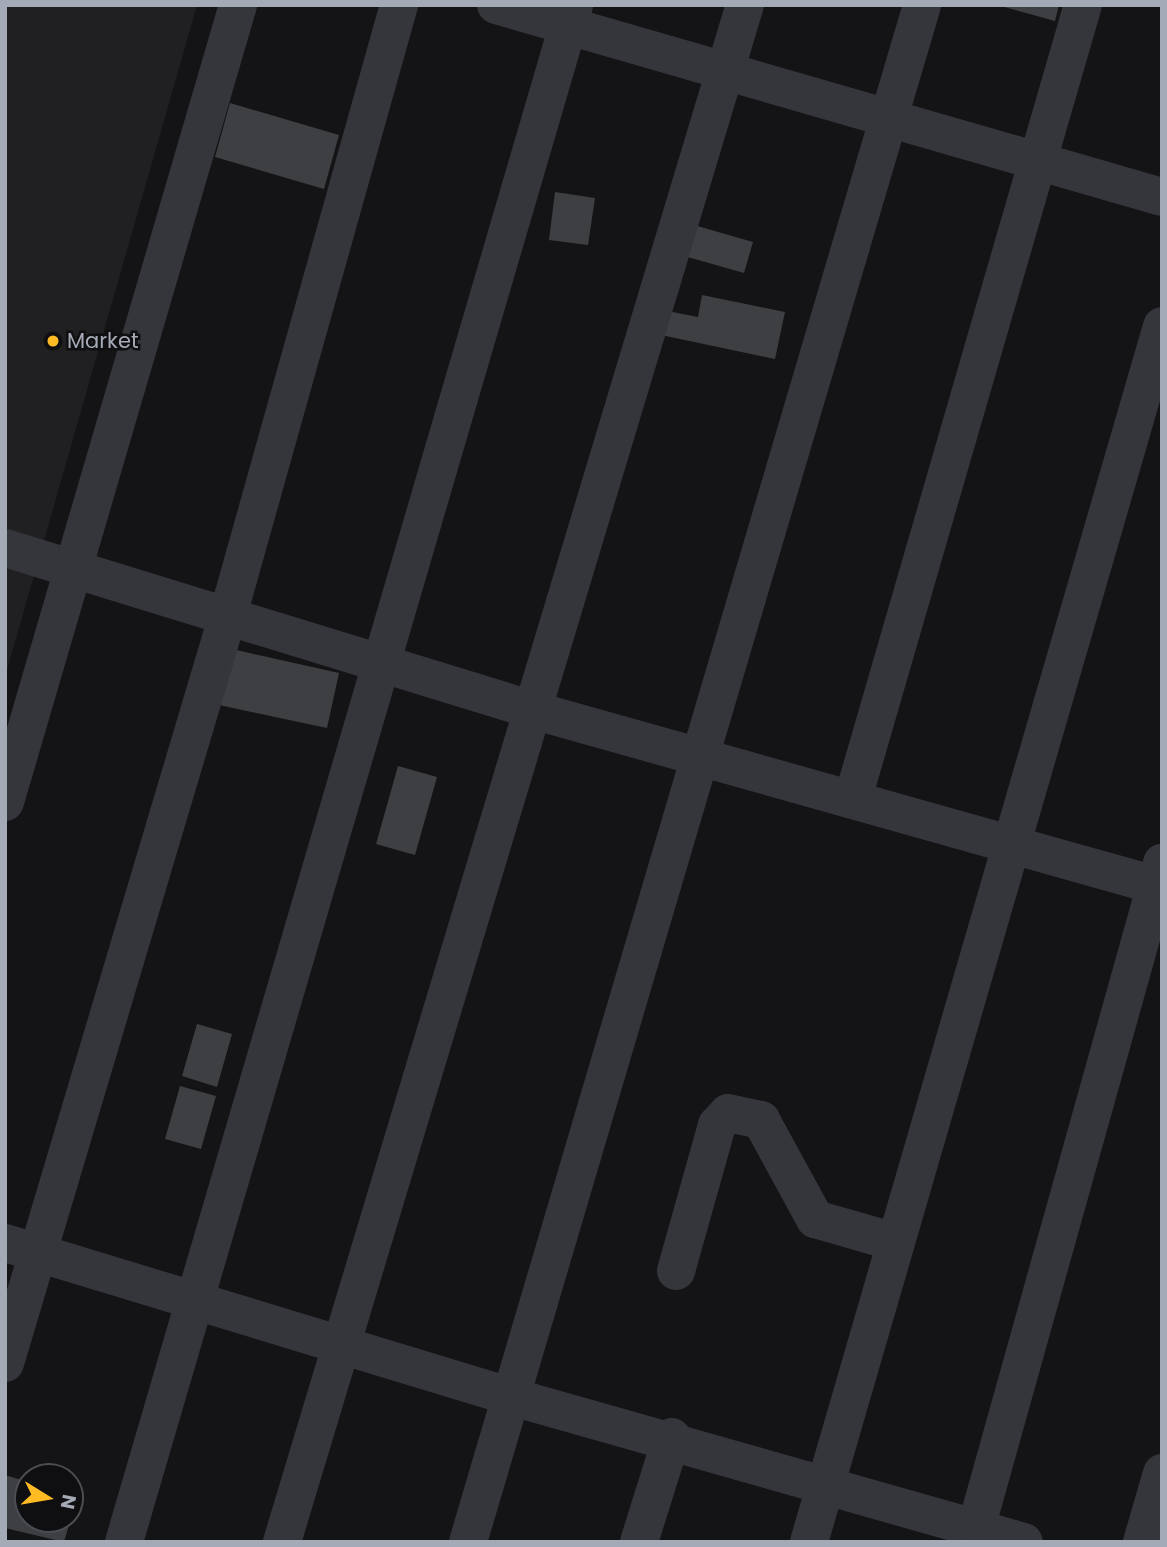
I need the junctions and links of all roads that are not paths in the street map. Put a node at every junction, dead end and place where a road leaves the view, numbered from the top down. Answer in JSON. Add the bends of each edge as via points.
{"nodes":[{"id":1,"x":238,"y":5,"type":"edge"},
{"id":2,"x":399,"y":5,"type":"edge"},
{"id":3,"x":496,"y":5,"type":"edge"},
{"id":4,"x":745,"y":5,"type":"edge"},
{"id":5,"x":922,"y":5,"type":"edge"},
{"id":6,"x":1083,"y":5,"type":"edge"},
{"id":7,"x":570,"y":16,"type":"edge"},
{"id":8,"x":726,"y":69,"type":"junction"},
{"id":9,"x":889,"y":118,"type":"junction"},
{"id":10,"x":1039,"y":161,"type":"junction"},
{"id":11,"x":1162,"y":197,"type":"edge"},
{"id":12,"x":1162,"y":326,"type":"edge"},
{"id":13,"x":5,"y":548,"type":"edge"},
{"id":14,"x":74,"y":568,"type":"junction"},
{"id":15,"x":229,"y":614,"type":"junction"},
{"id":16,"x":384,"y":661,"type":"junction"},
{"id":17,"x":536,"y":711,"type":"junction"},
{"id":18,"x":699,"y":756,"type":"junction"},
{"id":19,"x":853,"y":798,"type":"junction"},
{"id":20,"x":5,"y":803,"type":"edge"},
{"id":21,"x":1012,"y":841,"type":"junction"},
{"id":22,"x":1160,"y":878,"type":"edge"},
{"id":23,"x":895,"y":1242,"type":"junction"},
{"id":24,"x":22,"y":1248,"type":"edge"},
{"id":25,"x":676,"y":1271,"type":"dead end"},
{"id":26,"x":193,"y":1300,"type":"junction"},
{"id":27,"x":342,"y":1346,"type":"junction"},
{"id":28,"x":5,"y":1363,"type":"edge"},
{"id":29,"x":509,"y":1396,"type":"junction"},
{"id":30,"x":672,"y":1437,"type":"junction"},
{"id":31,"x":1162,"y":1472,"type":"edge"},
{"id":32,"x":826,"y":1483,"type":"junction"},
{"id":33,"x":976,"y":1528,"type":"junction"},
{"id":34,"x":124,"y":1542,"type":"edge"},
{"id":35,"x":282,"y":1542,"type":"edge"},
{"id":36,"x":468,"y":1542,"type":"edge"},
{"id":37,"x":639,"y":1542,"type":"edge"},
{"id":38,"x":809,"y":1542,"type":"edge"},
{"id":39,"x":1024,"y":1542,"type":"edge"},
{"id":40,"x":1142,"y":1542,"type":"edge"}],
"edges":[{"from":1,"to":14,"type":"street"},
{"from":2,"to":15,"type":"street"},
{"from":3,"to":7,"type":"street"},
{"from":4,"to":8,"type":"street"},
{"from":5,"to":9,"type":"street"},
{"from":6,"to":10,"type":"street"},
{"from":7,"to":8,"type":"street"},
{"from":7,"to":16,"type":"street"},
{"from":8,"to":9,"type":"street"},
{"from":8,"to":17,"type":"street"},
{"from":9,"to":10,"type":"street"},
{"from":9,"to":18,"type":"street"},
{"from":10,"to":11,"type":"street"},
{"from":10,"to":19,"type":"street"},
{"from":12,"to":21,"type":"street"},
{"from":13,"to":14,"type":"street"},
{"from":14,"to":15,"type":"street"},
{"from":14,"to":20,"type":"street"},
{"from":15,"to":16,"type":"street"},
{"from":15,"to":24,"type":"street"},
{"from":16,"to":17,"type":"street"},
{"from":16,"to":26,"type":"street"},
{"from":17,"to":18,"type":"street"},
{"from":17,"to":27,"type":"street"},
{"from":18,"to":19,"type":"street"},
{"from":18,"to":29,"type":"street"},
{"from":19,"to":21,"type":"street"},
{"from":21,"to":22,"type":"street"},
{"from":21,"to":23,"type":"street"},
{"from":22,"to":33,"type":"street"},
{"from":23,"to":25,"type":"street","via":[[815,1220],[761,1120],[728,1113],[717,1125]]},
{"from":23,"to":32,"type":"street"},
{"from":24,"to":26,"type":"street"},
{"from":24,"to":28,"type":"street"},
{"from":26,"to":27,"type":"street"},
{"from":26,"to":34,"type":"street"},
{"from":27,"to":29,"type":"street"},
{"from":27,"to":35,"type":"street"},
{"from":29,"to":30,"type":"street"},
{"from":29,"to":36,"type":"street"},
{"from":30,"to":32,"type":"street"},
{"from":30,"to":37,"type":"street"},
{"from":31,"to":40,"type":"street"},
{"from":32,"to":33,"type":"street"},
{"from":32,"to":38,"type":"street"},
{"from":33,"to":39,"type":"street"}]}
